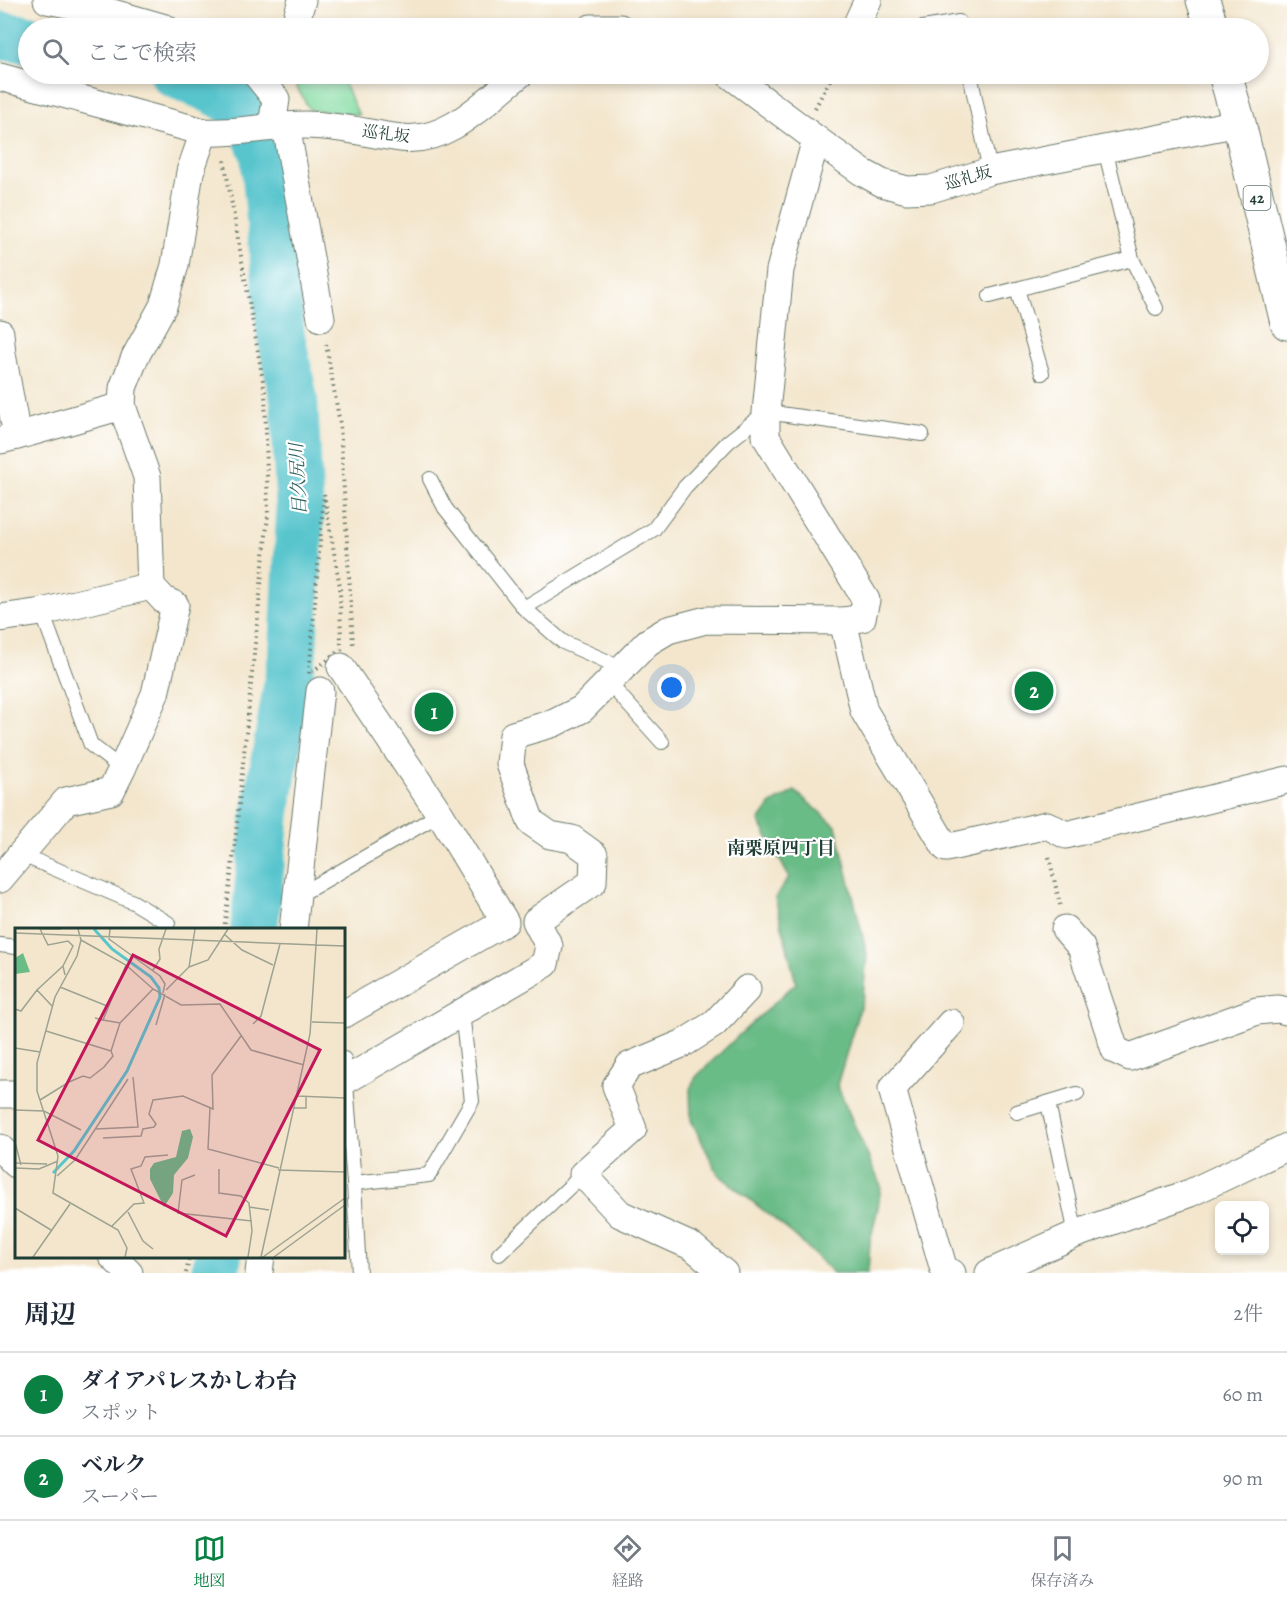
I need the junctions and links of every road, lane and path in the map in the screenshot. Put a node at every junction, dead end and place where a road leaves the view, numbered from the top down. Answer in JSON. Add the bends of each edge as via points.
{"nodes":[{"id":1,"x":47,"y":0,"type":"edge"},
{"id":2,"x":302,"y":0,"type":"edge"},
{"id":3,"x":867,"y":0,"type":"edge"},
{"id":4,"x":1203,"y":0,"type":"edge"},
{"id":5,"x":159,"y":18,"type":"edge"},
{"id":6,"x":297,"y":18,"type":"edge"},
{"id":7,"x":859,"y":18,"type":"edge"},
{"id":8,"x":1209,"y":18,"type":"edge"},
{"id":9,"x":0,"y":77,"type":"edge"},
{"id":10,"x":18,"y":82,"type":"edge"},
{"id":11,"x":27,"y":84,"type":"edge"},
{"id":12,"x":264,"y":84,"type":"edge"},
{"id":13,"x":280,"y":84,"type":"edge"},
{"id":14,"x":508,"y":84,"type":"edge"},
{"id":15,"x":742,"y":84,"type":"edge"},
{"id":16,"x":829,"y":84,"type":"edge"},
{"id":17,"x":972,"y":84,"type":"edge"},
{"id":18,"x":1228,"y":84,"type":"edge"},
{"id":19,"x":276,"y":99,"type":"junction"},
{"id":20,"x":1239,"y":123,"type":"junction"},
{"id":21,"x":282,"y":126,"type":"junction"},
{"id":22,"x":213,"y":132,"type":"junction"},
{"id":23,"x":810,"y":135,"type":"junction"},
{"id":24,"x":1105,"y":149,"type":"junction"},
{"id":25,"x":990,"y":171,"type":"junction"},
{"id":26,"x":1132,"y":259,"type":"junction"},
{"id":27,"x":1017,"y":289,"type":"junction"},
{"id":28,"x":990,"y":296,"type":"dead end"},
{"id":29,"x":1156,"y":308,"type":"dead end"},
{"id":30,"x":321,"y":318,"type":"joint"},
{"id":31,"x":1286,"y":318,"type":"edge"},
{"id":32,"x":1,"y":347,"type":"edge"},
{"id":33,"x":1042,"y":373,"type":"dead end"},
{"id":34,"x":122,"y":406,"type":"junction"},
{"id":35,"x":766,"y":412,"type":"junction"},
{"id":36,"x":922,"y":434,"type":"dead end"},
{"id":37,"x":9,"y":438,"type":"edge"},
{"id":38,"x":430,"y":479,"type":"dead end"},
{"id":39,"x":324,"y":494,"type":"joint"},
{"id":40,"x":151,"y":586,"type":"junction"},
{"id":41,"x":524,"y":608,"type":"junction"},
{"id":42,"x":42,"y":612,"type":"junction"},
{"id":43,"x":0,"y":618,"type":"edge"},
{"id":44,"x":843,"y":621,"type":"junction"},
{"id":45,"x":341,"y":667,"type":"joint"},
{"id":46,"x":615,"y":675,"type":"junction"},
{"id":47,"x":320,"y":691,"type":"dead end"},
{"id":48,"x":662,"y":742,"type":"dead end"},
{"id":49,"x":122,"y":769,"type":"junction"},
{"id":50,"x":1287,"y":780,"type":"edge"},
{"id":51,"x":440,"y":814,"type":"junction"},
{"id":52,"x":1047,"y":825,"type":"junction"},
{"id":53,"x":20,"y":854,"type":"junction"},
{"id":54,"x":0,"y":879,"type":"edge"},
{"id":55,"x":310,"y":889,"type":"dead end"},
{"id":56,"x":168,"y":923,"type":"dead end"},
{"id":57,"x":224,"y":928,"type":"edge"},
{"id":58,"x":293,"y":928,"type":"edge"},
{"id":59,"x":1065,"y":929,"type":"joint"},
{"id":60,"x":0,"y":945,"type":"edge"},
{"id":61,"x":15,"y":947,"type":"edge"},
{"id":62,"x":747,"y":989,"type":"dead end"},
{"id":63,"x":1287,"y":1011,"type":"edge"},
{"id":64,"x":462,"y":1012,"type":"junction"},
{"id":65,"x":345,"y":1013,"type":"edge"},
{"id":66,"x":951,"y":1023,"type":"dead end"},
{"id":67,"x":345,"y":1069,"type":"edge"},
{"id":68,"x":1077,"y":1094,"type":"dead end"},
{"id":69,"x":1048,"y":1103,"type":"junction"},
{"id":70,"x":1017,"y":1112,"type":"dead end"},
{"id":71,"x":1287,"y":1147,"type":"edge"},
{"id":72,"x":0,"y":1148,"type":"edge"},
{"id":73,"x":15,"y":1163,"type":"edge"},
{"id":74,"x":583,"y":1174,"type":"junction"},
{"id":75,"x":354,"y":1183,"type":"junction"},
{"id":76,"x":1076,"y":1234,"type":"junction"},
{"id":77,"x":499,"y":1254,"type":"dead end"},
{"id":78,"x":113,"y":1258,"type":"edge"},
{"id":79,"x":190,"y":1258,"type":"edge"},
{"id":80,"x":261,"y":1258,"type":"edge"},
{"id":81,"x":129,"y":1273,"type":"edge"},
{"id":82,"x":186,"y":1273,"type":"edge"},
{"id":83,"x":259,"y":1273,"type":"edge"},
{"id":84,"x":359,"y":1273,"type":"edge"},
{"id":85,"x":724,"y":1273,"type":"edge"},
{"id":86,"x":952,"y":1273,"type":"edge"},
{"id":87,"x":989,"y":1273,"type":"edge"}],
"edges":[{"from":1,"to":5,"type":"street"},
{"from":2,"to":6,"type":"street"},
{"from":3,"to":7,"type":"street"},
{"from":4,"to":8,"type":"main road"},
{"from":9,"to":10,"type":"street"},
{"from":11,"to":22,"type":"street"},
{"from":12,"to":19,"type":"street"},
{"from":13,"to":19,"type":"street"},
{"from":14,"to":21,"type":"street","name":"巡礼坂","via":[[470,115],[432,135],[403,138],[331,126]]},
{"from":15,"to":23,"type":"street","name":"巡礼坂"},
{"from":16,"to":23,"type":"path"},
{"from":17,"to":25,"type":"lane"},
{"from":18,"to":20,"type":"main road","number":"42"},
{"from":19,"to":21,"type":"street"},
{"from":20,"to":24,"type":"street","name":"巡礼坂"},
{"from":20,"to":31,"type":"main road","number":"42"},
{"from":21,"to":22,"type":"street","name":"巡礼坂"},
{"from":21,"to":30,"type":"street"},
{"from":22,"to":34,"type":"street","via":[[190,172],[175,265],[163,306],[123,388]]},
{"from":22,"to":57,"type":"path","via":[[222,146],[265,392],[268,515]]},
{"from":23,"to":25,"type":"street","name":"巡礼坂","via":[[882,183],[907,190],[932,189]]},
{"from":23,"to":35,"type":"street","via":[[780,270]]},
{"from":24,"to":25,"type":"street","name":"巡礼坂"},
{"from":24,"to":26,"type":"lane"},
{"from":26,"to":27,"type":"lane"},
{"from":26,"to":29,"type":"lane"},
{"from":27,"to":28,"type":"lane"},
{"from":27,"to":33,"type":"lane"},
{"from":30,"to":45,"type":"path","via":[[340,424],[353,634],[353,646]]},
{"from":32,"to":37,"type":"street"},
{"from":34,"to":37,"type":"street"},
{"from":34,"to":40,"type":"street","via":[[147,477]]},
{"from":35,"to":36,"type":"lane"},
{"from":35,"to":41,"type":"lane","via":[[728,442],[654,528]]},
{"from":35,"to":44,"type":"street","via":[[766,436],[866,600],[862,618]]},
{"from":38,"to":41,"type":"lane","via":[[445,508]]},
{"from":39,"to":39,"type":"path","via":[[320,539],[309,674],[341,650],[340,587]]},
{"from":40,"to":42,"type":"street"},
{"from":40,"to":49,"type":"street","via":[[164,600],[175,604],[155,694]]},
{"from":41,"to":46,"type":"lane","via":[[563,642]]},
{"from":42,"to":43,"type":"street"},
{"from":42,"to":49,"type":"lane","via":[[91,745]]},
{"from":44,"to":46,"type":"street","via":[[706,620],[668,630],[648,642]]},
{"from":44,"to":52,"type":"street","via":[[864,711],[946,848]]},
{"from":45,"to":51,"type":"street"},
{"from":46,"to":48,"type":"lane"},
{"from":46,"to":64,"type":"street","via":[[582,709],[554,723],[513,735],[510,764],[531,822],[550,835],[572,839],[594,855],[593,882],[536,921],[549,946],[545,964]]},
{"from":47,"to":58,"type":"street"},
{"from":49,"to":53,"type":"street","via":[[111,791],[66,801]]},
{"from":50,"to":52,"type":"street","via":[[1066,835]]},
{"from":51,"to":55,"type":"lane"},
{"from":51,"to":65,"type":"street","via":[[505,922]]},
{"from":52,"to":59,"type":"path","via":[[1048,850]]},
{"from":53,"to":54,"type":"street"},
{"from":53,"to":56,"type":"lane","via":[[133,902]]},
{"from":59,"to":63,"type":"street","via":[[1081,947],[1115,1050],[1130,1057],[1257,1011]]},
{"from":60,"to":61,"type":"lane"},
{"from":62,"to":74,"type":"street","via":[[714,1024],[684,1043],[629,1066],[616,1086],[633,1129]]},
{"from":64,"to":67,"type":"street"},
{"from":64,"to":75,"type":"lane","via":[[471,1101],[429,1175]]},
{"from":66,"to":86,"type":"street","via":[[892,1089],[944,1270]]},
{"from":67,"to":75,"type":"lane"},
{"from":68,"to":69,"type":"lane"},
{"from":69,"to":70,"type":"lane"},
{"from":69,"to":76,"type":"lane"},
{"from":71,"to":76,"type":"street","via":[[1190,1193]]},
{"from":72,"to":73,"type":"street"},
{"from":74,"to":77,"type":"lane"},
{"from":74,"to":85,"type":"street","via":[[620,1214],[693,1247]]},
{"from":75,"to":84,"type":"lane"},
{"from":76,"to":87,"type":"street"},
{"from":78,"to":81,"type":"street"},
{"from":79,"to":82,"type":"path"},
{"from":80,"to":83,"type":"street"}]}
